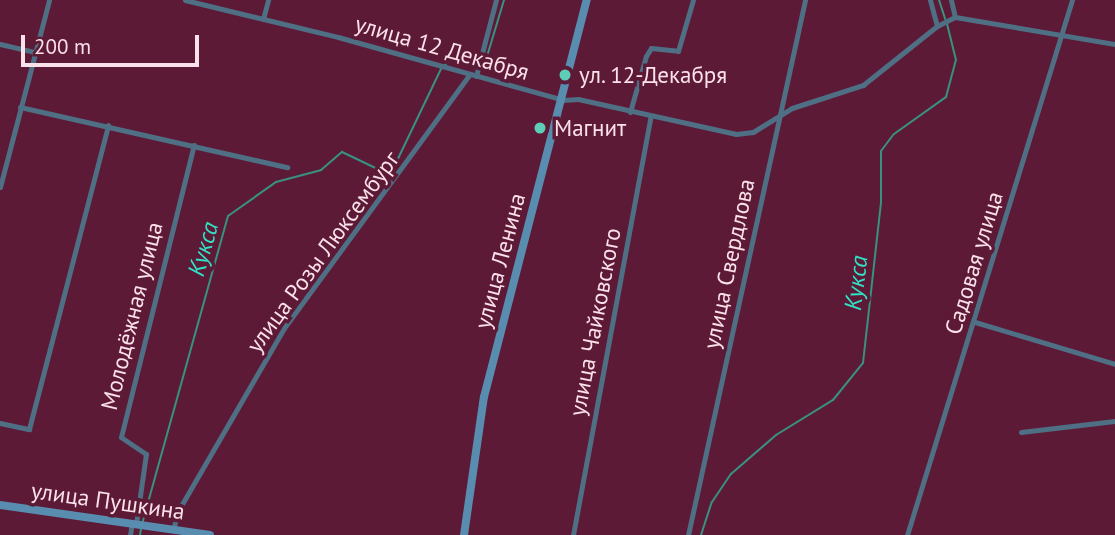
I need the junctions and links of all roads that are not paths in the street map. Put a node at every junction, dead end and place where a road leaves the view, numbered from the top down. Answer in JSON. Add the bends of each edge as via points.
{"nodes":[{"id":1,"x":49,"y":0,"type":"edge"},
{"id":2,"x":185,"y":0,"type":"edge"},
{"id":3,"x":268,"y":0,"type":"edge"},
{"id":4,"x":496,"y":0,"type":"edge"},
{"id":5,"x":587,"y":0,"type":"edge"},
{"id":6,"x":693,"y":0,"type":"edge"},
{"id":7,"x":805,"y":0,"type":"edge"},
{"id":8,"x":930,"y":0,"type":"edge"},
{"id":9,"x":951,"y":0,"type":"edge"},
{"id":10,"x":1072,"y":0,"type":"edge"},
{"id":11,"x":952,"y":18,"type":"junction"},
{"id":12,"x":263,"y":19,"type":"junction"},
{"id":13,"x":939,"y":24,"type":"junction"},
{"id":14,"x":1060,"y":34,"type":"junction"},
{"id":15,"x":0,"y":44,"type":"edge"},
{"id":16,"x":1115,"y":44,"type":"edge"},
{"id":17,"x":35,"y":52,"type":"junction"},
{"id":18,"x":473,"y":75,"type":"junction"},
{"id":19,"x":563,"y":100,"type":"junction"},
{"id":20,"x":20,"y":107,"type":"junction"},
{"id":21,"x":630,"y":112,"type":"junction"},
{"id":22,"x":651,"y":116,"type":"junction"},
{"id":23,"x":776,"y":119,"type":"junction"},
{"id":24,"x":108,"y":125,"type":"junction"},
{"id":25,"x":194,"y":145,"type":"junction"},
{"id":26,"x":287,"y":167,"type":"dead end"},
{"id":27,"x":0,"y":187,"type":"edge"},
{"id":28,"x":975,"y":322,"type":"junction"},
{"id":29,"x":1115,"y":364,"type":"edge"},
{"id":30,"x":1115,"y":421,"type":"edge"},
{"id":31,"x":0,"y":422,"type":"edge"},
{"id":32,"x":1021,"y":432,"type":"dead end"},
{"id":33,"x":0,"y":505,"type":"edge"},
{"id":34,"x":139,"y":524,"type":"junction"},
{"id":35,"x":166,"y":531,"type":"edge"},
{"id":36,"x":130,"y":535,"type":"edge"},
{"id":37,"x":210,"y":535,"type":"edge"},
{"id":38,"x":464,"y":535,"type":"edge"},
{"id":39,"x":573,"y":535,"type":"edge"},
{"id":40,"x":688,"y":535,"type":"edge"},
{"id":41,"x":907,"y":535,"type":"edge"}],
"edges":[{"from":1,"to":17,"type":"street"},
{"from":2,"to":12,"type":"street","name":"улица 12 Декабря"},
{"from":3,"to":12,"type":"street"},
{"from":4,"to":18,"type":"street"},
{"from":5,"to":19,"type":"street","name":"улица Ленина"},
{"from":6,"to":21,"type":"street","via":[[678,51],[651,48],[646,56]]},
{"from":7,"to":23,"type":"street","name":"улица Свердлова"},
{"from":8,"to":13,"type":"street"},
{"from":9,"to":11,"type":"street"},
{"from":10,"to":14,"type":"street","name":"Садовая улица"},
{"from":11,"to":13,"type":"street","name":"улица 12 Декабря"},
{"from":11,"to":14,"type":"street"},
{"from":12,"to":18,"type":"street","name":"улица 12 Декабря"},
{"from":13,"to":23,"type":"street","name":"улица 12 Декабря","via":[[863,85],[792,108]]},
{"from":14,"to":16,"type":"street"},
{"from":14,"to":28,"type":"street","name":"Садовая улица"},
{"from":15,"to":17,"type":"street"},
{"from":17,"to":20,"type":"street"},
{"from":18,"to":19,"type":"street","name":"улица 12 Декабря"},
{"from":18,"to":35,"type":"street","name":"улица Розы Люксембург","via":[[284,328]]},
{"from":19,"to":21,"type":"street","name":"улица 12 Декабря","via":[[578,99]]},
{"from":19,"to":38,"type":"street","name":"улица Ленина","via":[[484,397]]},
{"from":20,"to":24,"type":"street"},
{"from":20,"to":27,"type":"street"},
{"from":21,"to":22,"type":"street","name":"улица 12 Декабря"},
{"from":22,"to":23,"type":"street","name":"улица 12 Декабря","via":[[736,134],[753,132]]},
{"from":22,"to":39,"type":"street","name":"улица Чайковского"},
{"from":23,"to":40,"type":"street","name":"улица Свердлова"},
{"from":24,"to":25,"type":"street"},
{"from":24,"to":31,"type":"street","via":[[29,429]]},
{"from":25,"to":26,"type":"street"},
{"from":25,"to":34,"type":"street","name":"Молодёжная улица","via":[[121,437],[146,454]]},
{"from":28,"to":29,"type":"street"},
{"from":28,"to":41,"type":"street","name":"Садовая улица"},
{"from":30,"to":32,"type":"street"},
{"from":33,"to":34,"type":"street","name":"улица Пушкина"},
{"from":34,"to":35,"type":"street","name":"улица Пушкина"},
{"from":34,"to":36,"type":"street"},
{"from":35,"to":37,"type":"street","name":"улица Пушкина"}]}
